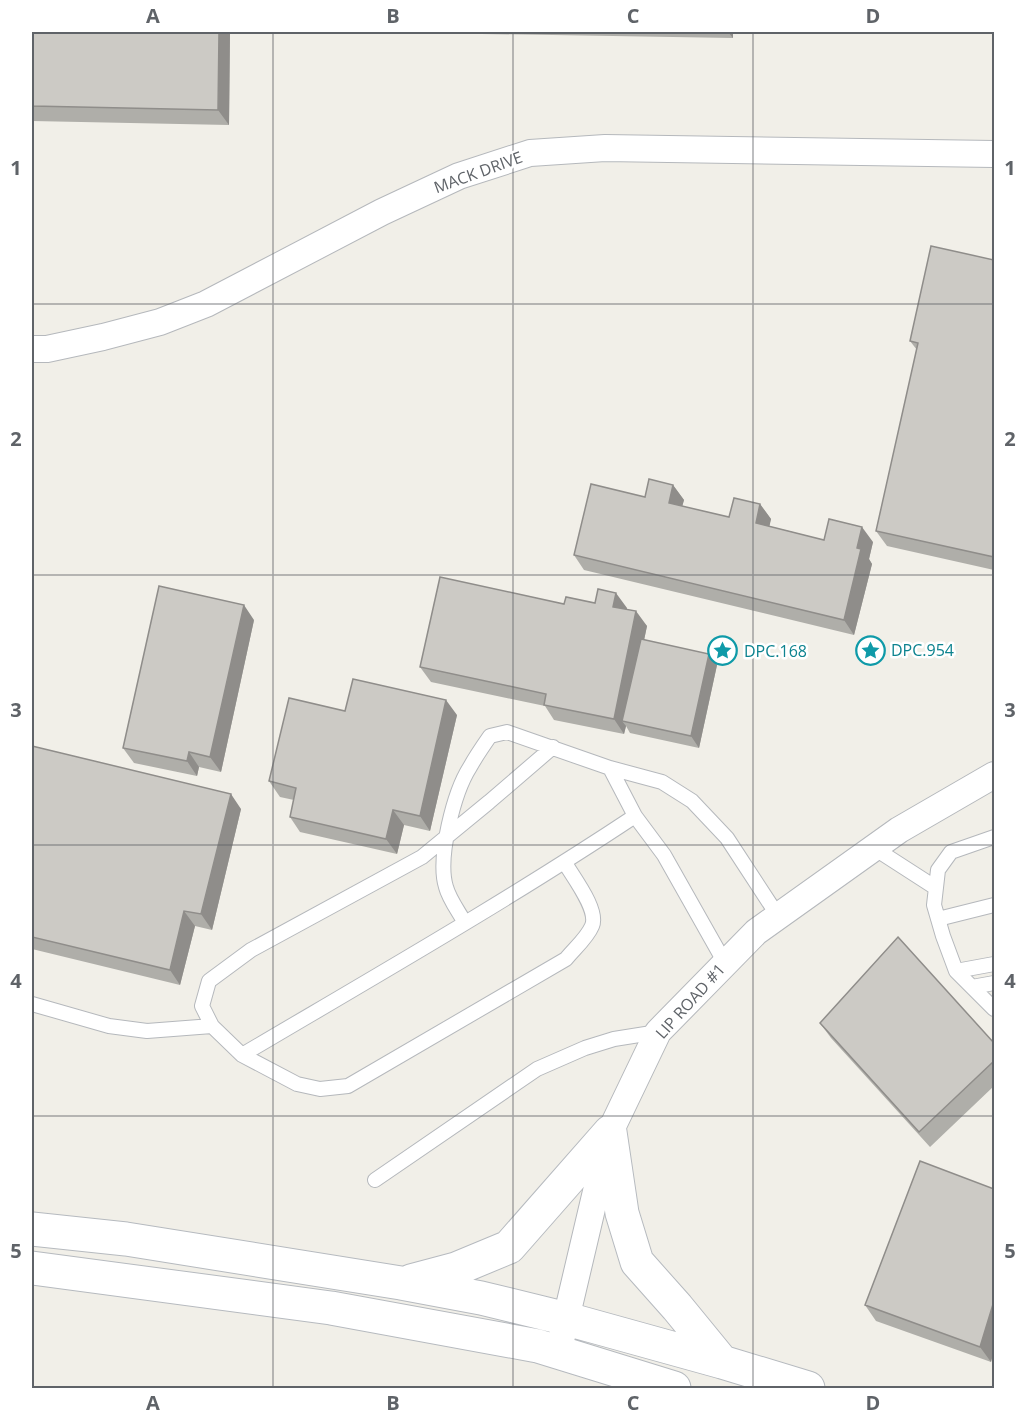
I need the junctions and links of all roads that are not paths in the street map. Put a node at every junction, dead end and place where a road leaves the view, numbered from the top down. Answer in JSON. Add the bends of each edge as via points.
{"nodes":[{"id":1,"x":994,"y":154,"type":"edge"},
{"id":2,"x":32,"y":349,"type":"edge"},
{"id":3,"x":553,"y":747,"type":"junction"},
{"id":4,"x":610,"y":768,"type":"junction"},
{"id":5,"x":994,"y":776,"type":"edge"},
{"id":6,"x":635,"y":816,"type":"junction"},
{"id":7,"x":447,"y":836,"type":"junction"},
{"id":8,"x":994,"y":837,"type":"edge"},
{"id":9,"x":874,"y":848,"type":"junction"},
{"id":10,"x":565,"y":863,"type":"junction"},
{"id":11,"x":936,"y":888,"type":"junction"},
{"id":12,"x":994,"y":905,"type":"edge"},
{"id":13,"x":778,"y":915,"type":"junction"},
{"id":14,"x":938,"y":919,"type":"junction"},
{"id":15,"x":465,"y":923,"type":"junction"},
{"id":16,"x":725,"y":963,"type":"junction"},
{"id":17,"x":994,"y":964,"type":"edge"},
{"id":18,"x":956,"y":971,"type":"junction"},
{"id":19,"x":994,"y":983,"type":"edge"},
{"id":20,"x":972,"y":987,"type":"junction"},
{"id":21,"x":32,"y":1004,"type":"edge"},
{"id":22,"x":994,"y":1009,"type":"edge"},
{"id":23,"x":212,"y":1026,"type":"junction"},
{"id":24,"x":658,"y":1032,"type":"junction"},
{"id":25,"x":242,"y":1055,"type":"junction"},
{"id":26,"x":610,"y":1132,"type":"junction"},
{"id":27,"x":375,"y":1180,"type":"dead end"},
{"id":28,"x":32,"y":1229,"type":"edge"},
{"id":29,"x":32,"y":1268,"type":"edge"},
{"id":30,"x":401,"y":1283,"type":"junction"},
{"id":31,"x":567,"y":1320,"type":"junction"},
{"id":32,"x":558,"y":1353,"type":"junction"},
{"id":33,"x":722,"y":1362,"type":"junction"},
{"id":34,"x":674,"y":1389,"type":"edge"},
{"id":35,"x":808,"y":1389,"type":"edge"}],
"edges":[{"from":1,"to":2,"type":"street","name":"MACK DRIVE","via":[[604,148],[530,153],[459,176],[206,304],[160,322],[92,340]]},
{"from":3,"to":4,"type":"lane"},
{"from":3,"to":7,"type":"lane"},
{"from":3,"to":7,"type":"lane","via":[[507,732],[490,736],[468,768]]},
{"from":4,"to":6,"type":"lane"},
{"from":4,"to":13,"type":"lane","via":[[662,782],[692,801],[727,838]]},
{"from":5,"to":9,"type":"street","name":"LIP ROAD #1"},
{"from":6,"to":10,"type":"lane"},
{"from":6,"to":16,"type":"lane","via":[[664,855]]},
{"from":7,"to":15,"type":"lane","via":[[442,866],[446,887]]},
{"from":7,"to":23,"type":"lane","via":[[422,856],[251,950],[209,981],[202,1006]]},
{"from":8,"to":11,"type":"lane","via":[[951,852],[938,870]]},
{"from":9,"to":11,"type":"lane"},
{"from":9,"to":13,"type":"street","name":"LIP ROAD #1"},
{"from":10,"to":15,"type":"lane"},
{"from":10,"to":25,"type":"lane","via":[[593,910],[593,924],[566,959],[348,1086],[320,1089],[297,1084]]},
{"from":11,"to":14,"type":"lane","via":[[934,905]]},
{"from":12,"to":14,"type":"lane"},
{"from":13,"to":16,"type":"street","name":"LIP ROAD #1"},
{"from":14,"to":18,"type":"lane"},
{"from":15,"to":25,"type":"lane"},
{"from":16,"to":24,"type":"street","name":"LIP ROAD #1"},
{"from":17,"to":18,"type":"lane"},
{"from":18,"to":20,"type":"lane"},
{"from":19,"to":20,"type":"lane"},
{"from":20,"to":22,"type":"lane"},
{"from":21,"to":23,"type":"lane","via":[[109,1026],[147,1031]]},
{"from":23,"to":25,"type":"lane"},
{"from":24,"to":26,"type":"street","name":"LIP ROAD #1"},
{"from":24,"to":27,"type":"lane","via":[[614,1039],[537,1069]]},
{"from":26,"to":30,"type":"main road","via":[[509,1247],[456,1269]]},
{"from":26,"to":31,"type":"street","name":"LIP ROAD #1"},
{"from":26,"to":33,"type":"main road","via":[[622,1213],[637,1262]]},
{"from":28,"to":30,"type":"main road","via":[[126,1239]]},
{"from":29,"to":32,"type":"main road","via":[[331,1308]]},
{"from":30,"to":31,"type":"main road"},
{"from":31,"to":32,"type":"street","name":"LIP ROAD #1"},
{"from":31,"to":33,"type":"main road"},
{"from":32,"to":34,"type":"main road"},
{"from":33,"to":35,"type":"main road"}]}
